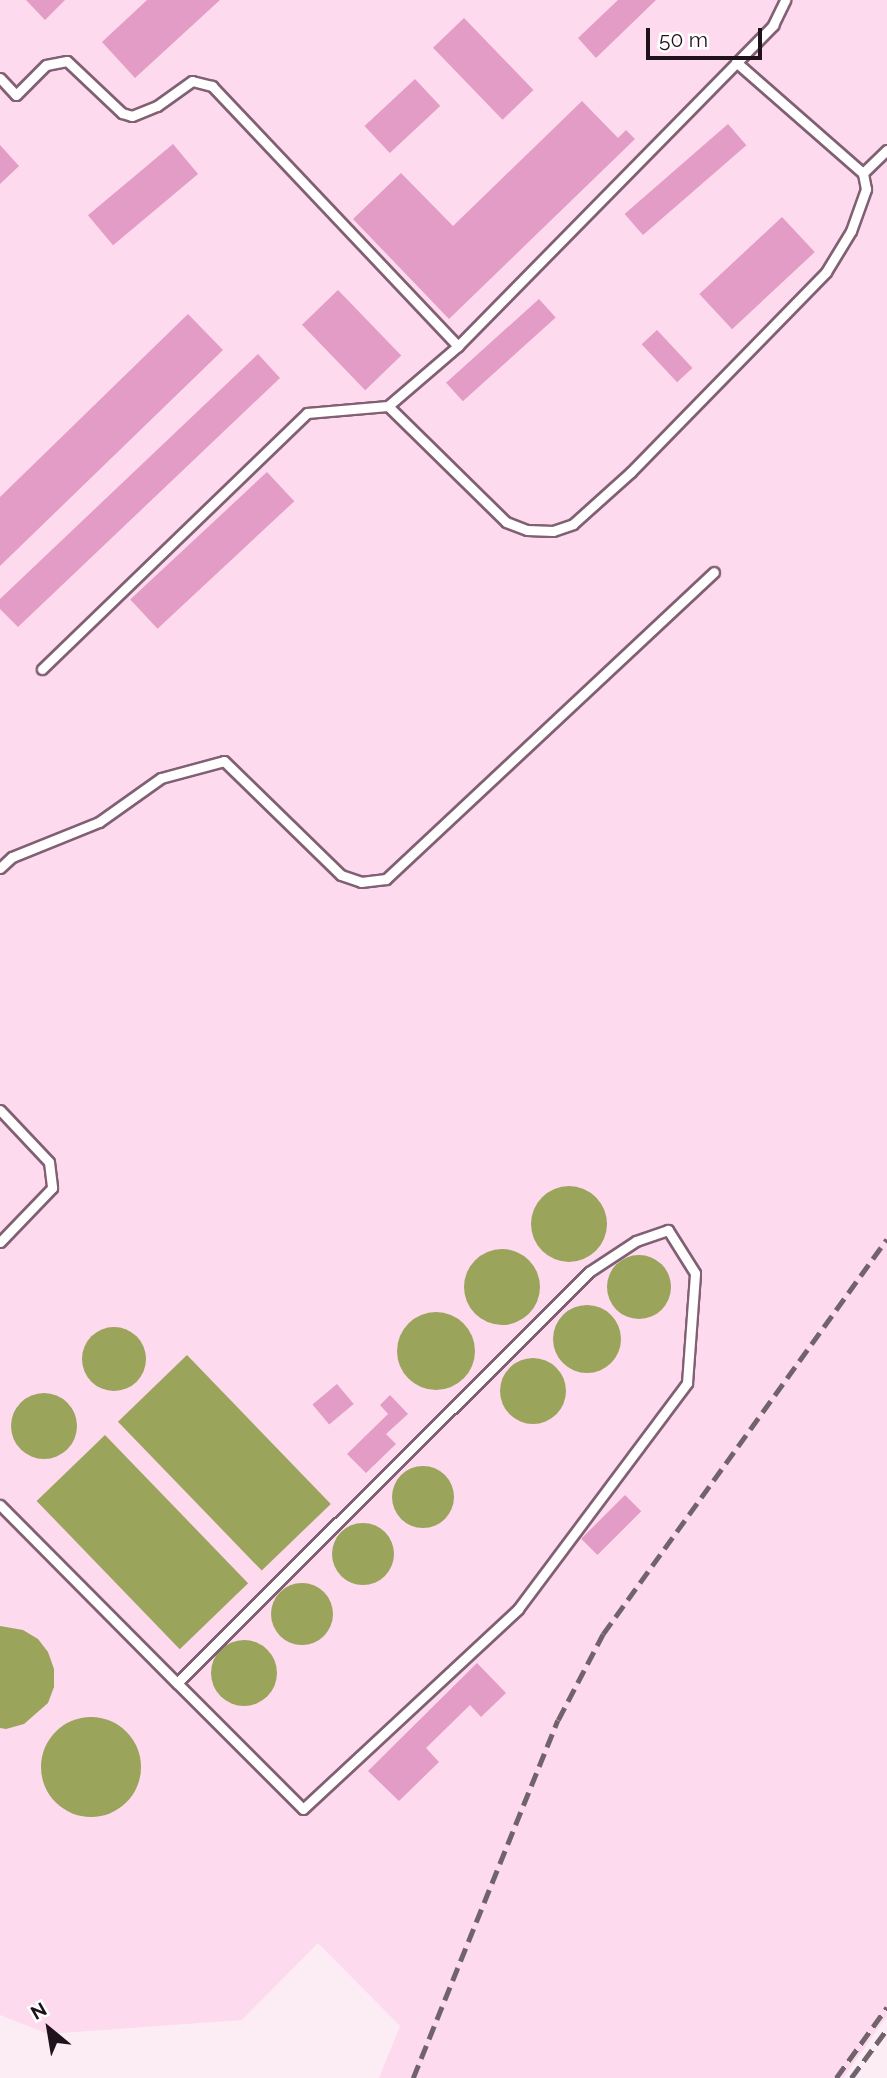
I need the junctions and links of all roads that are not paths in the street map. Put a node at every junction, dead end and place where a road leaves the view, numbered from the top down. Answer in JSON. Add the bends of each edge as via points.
{"nodes":[{"id":1,"x":785,"y":0,"type":"edge"},
{"id":2,"x":736,"y":62,"type":"junction"},
{"id":3,"x":0,"y":78,"type":"edge"},
{"id":4,"x":887,"y":150,"type":"edge"},
{"id":5,"x":863,"y":173,"type":"junction"},
{"id":6,"x":458,"y":346,"type":"junction"},
{"id":7,"x":388,"y":406,"type":"junction"},
{"id":8,"x":714,"y":572,"type":"dead end"},
{"id":9,"x":42,"y":669,"type":"dead end"},
{"id":10,"x":0,"y":868,"type":"edge"},
{"id":11,"x":0,"y":1110,"type":"edge"},
{"id":12,"x":0,"y":1242,"type":"edge"},
{"id":13,"x":0,"y":1506,"type":"edge"},
{"id":14,"x":177,"y":1683,"type":"junction"}],
"edges":[{"from":1,"to":2,"type":"lane","via":[[772,25]]},
{"from":2,"to":5,"type":"lane"},
{"from":2,"to":6,"type":"lane"},
{"from":3,"to":6,"type":"lane","via":[[16,94],[46,65],[67,61],[122,113],[132,116],[157,106],[192,81],[212,86]]},
{"from":4,"to":5,"type":"lane"},
{"from":5,"to":7,"type":"lane","via":[[866,189],[851,231],[826,272],[631,472],[573,524],[535,531],[506,522]]},
{"from":6,"to":7,"type":"lane"},
{"from":7,"to":9,"type":"lane","via":[[307,414]]},
{"from":8,"to":10,"type":"lane","via":[[386,879],[361,882],[341,875],[223,761],[160,778],[99,822],[12,857]]},
{"from":11,"to":12,"type":"lane","via":[[49,1162],[52,1188]]},
{"from":13,"to":14,"type":"lane"},
{"from":14,"to":14,"type":"lane","via":[[303,1809],[518,1609],[687,1383],[695,1273],[667,1230],[636,1241],[589,1272]]}]}
